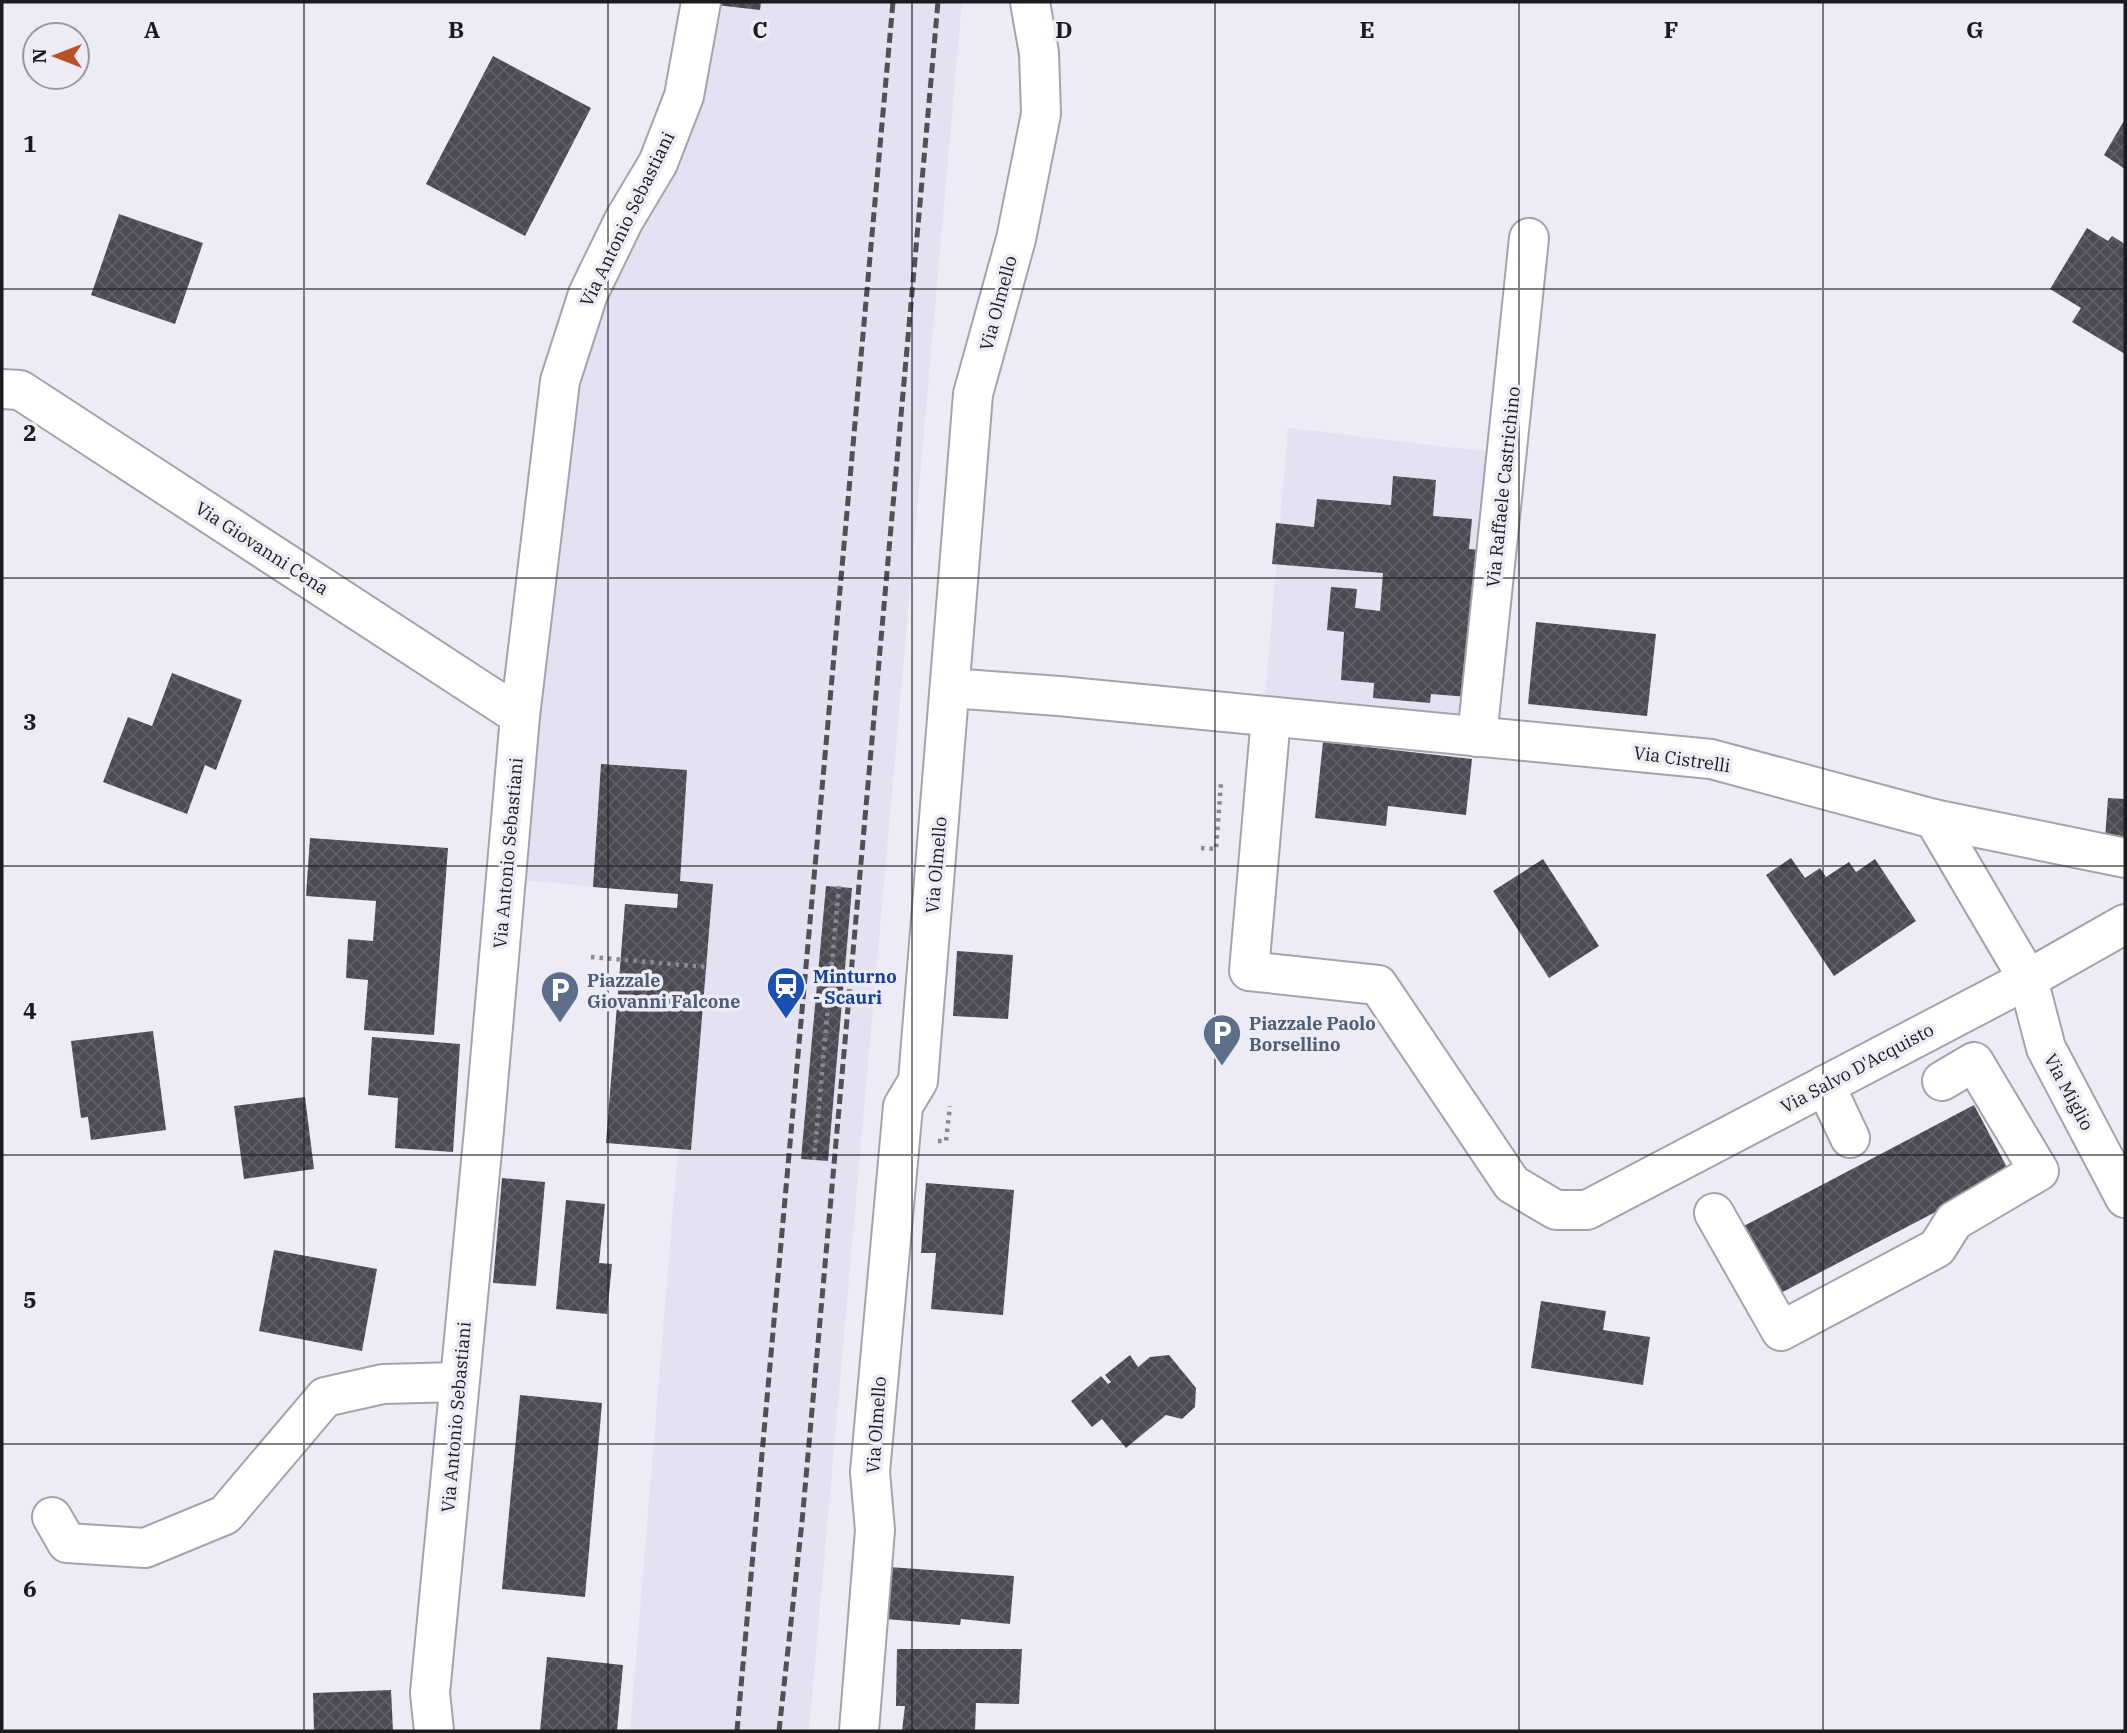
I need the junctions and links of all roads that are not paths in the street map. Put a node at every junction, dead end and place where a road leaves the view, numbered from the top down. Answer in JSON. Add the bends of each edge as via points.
{"nodes":[{"id":1,"x":701,"y":2,"type":"edge"},
{"id":2,"x":1030,"y":2,"type":"edge"},
{"id":3,"x":1529,"y":237,"type":"dead end"},
{"id":4,"x":2,"y":388,"type":"edge"},
{"id":5,"x":950,"y":688,"type":"junction"},
{"id":6,"x":520,"y":716,"type":"junction"},
{"id":7,"x":1272,"y":717,"type":"junction"},
{"id":8,"x":1477,"y":737,"type":"junction"},
{"id":9,"x":1934,"y":819,"type":"junction"},
{"id":10,"x":2125,"y":858,"type":"edge"},
{"id":11,"x":2125,"y":925,"type":"edge"},
{"id":12,"x":2028,"y":979,"type":"junction"},
{"id":13,"x":1962,"y":1014,"type":"junction"},
{"id":14,"x":1974,"y":1062,"type":"junction"},
{"id":15,"x":1942,"y":1081,"type":"dead end"},
{"id":16,"x":1825,"y":1085,"type":"junction"},
{"id":17,"x":1850,"y":1139,"type":"dead end"},
{"id":18,"x":2125,"y":1198,"type":"edge"},
{"id":19,"x":1714,"y":1213,"type":"dead end"},
{"id":20,"x":459,"y":1382,"type":"junction"},
{"id":21,"x":52,"y":1517,"type":"dead end"},
{"id":22,"x":434,"y":1731,"type":"edge"},
{"id":23,"x":859,"y":1731,"type":"edge"}],
"edges":[{"from":1,"to":6,"type":"street","name":"Via Antonio Sebastiani","via":[[684,96],[658,163],[588,294],[560,381]]},
{"from":2,"to":5,"type":"street","name":"Via Olmello","via":[[1039,53],[1041,114],[1016,239],[973,394]]},
{"from":3,"to":8,"type":"street","name":"Via Raffaele Castrichino"},
{"from":4,"to":6,"type":"street","name":"Via Giovanni Cena","via":[[20,390]]},
{"from":5,"to":7,"type":"street"},
{"from":5,"to":23,"type":"street","name":"Via Olmello","via":[[918,1081],[903,1106],[870,1472],[875,1530]]},
{"from":6,"to":20,"type":"street","name":"Via Antonio Sebastiani"},
{"from":7,"to":8,"type":"street","name":"Via Cistrelli"},
{"from":7,"to":16,"type":"street","name":"Via Salvo D'Acquisto","via":[[1249,971],[1378,985],[1511,1184],[1556,1210],[1587,1210]]},
{"from":8,"to":9,"type":"street","name":"Via Cistrelli","via":[[1710,759]]},
{"from":9,"to":10,"type":"street","name":"Via Cistrelli"},
{"from":9,"to":12,"type":"street","name":"Via Miglio"},
{"from":11,"to":12,"type":"street","name":"Via Salvo D'Acquisto"},
{"from":12,"to":13,"type":"street","name":"Via Salvo D'Acquisto"},
{"from":12,"to":18,"type":"street","name":"Via Miglio","via":[[2046,1048]]},
{"from":13,"to":14,"type":"street"},
{"from":13,"to":16,"type":"street","name":"Via Salvo D'Acquisto"},
{"from":14,"to":15,"type":"street"},
{"from":14,"to":19,"type":"street","via":[[2039,1171],[1954,1221],[1937,1248],[1781,1331]]},
{"from":16,"to":17,"type":"street"},
{"from":20,"to":21,"type":"street","via":[[383,1384],[325,1396],[225,1515],[145,1548],[67,1542]]},
{"from":20,"to":22,"type":"street","name":"Via Antonio Sebastiani","via":[[429,1693]]}]}
